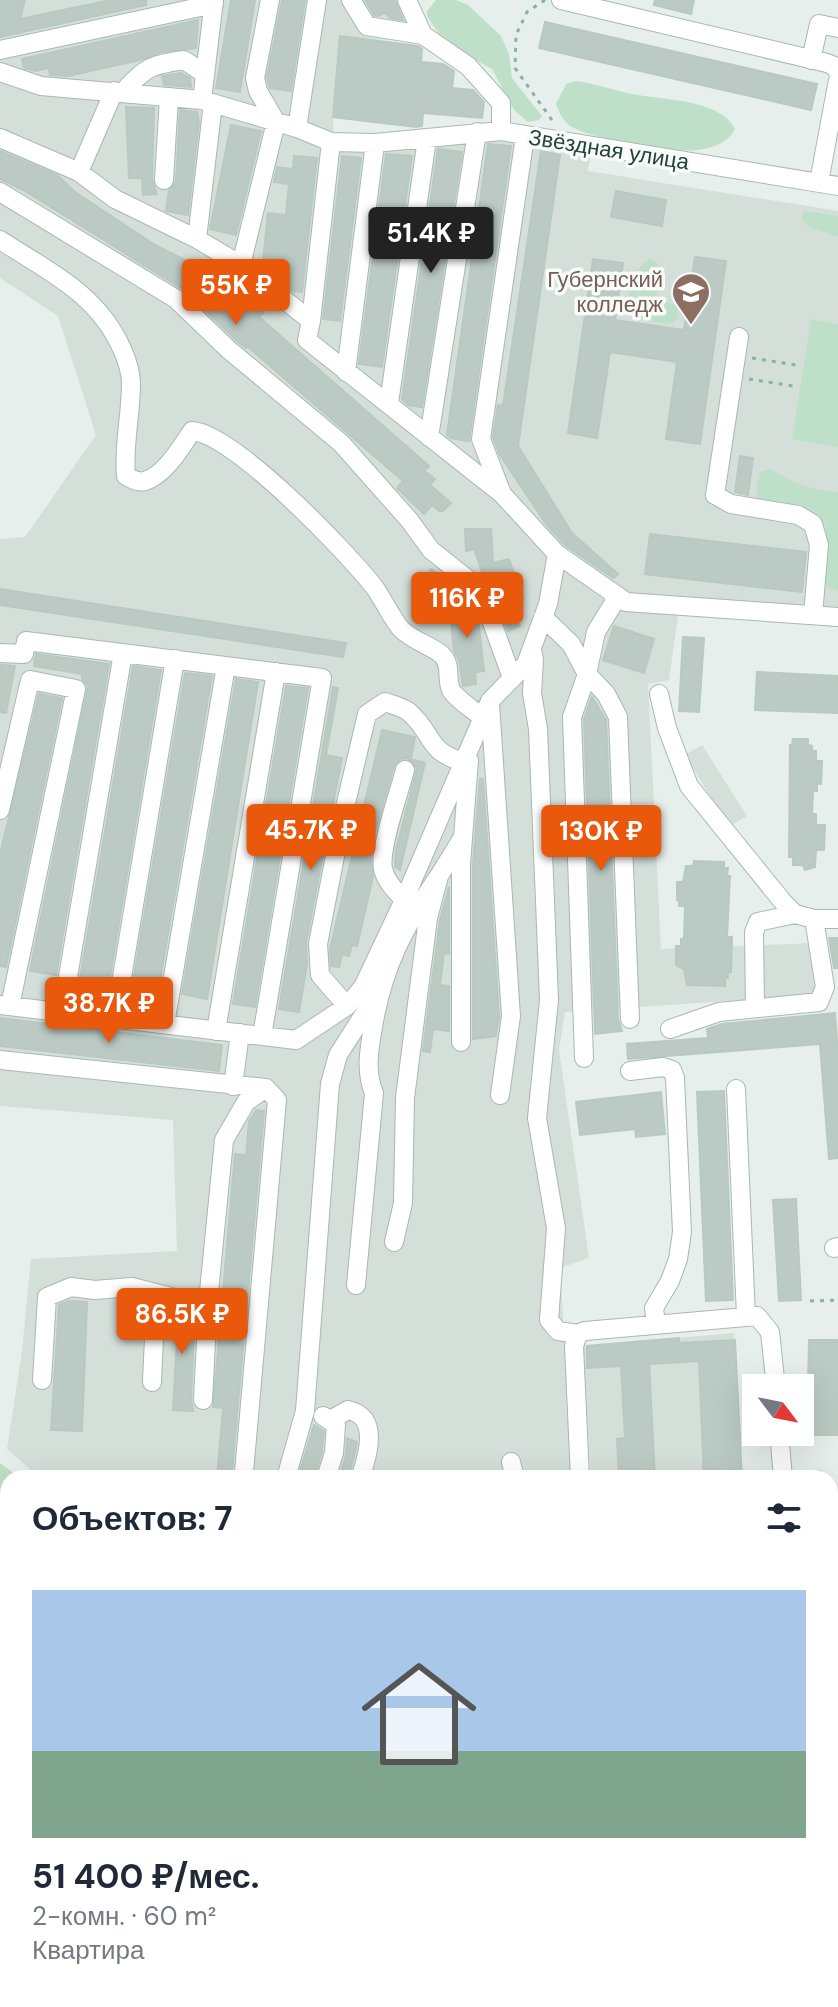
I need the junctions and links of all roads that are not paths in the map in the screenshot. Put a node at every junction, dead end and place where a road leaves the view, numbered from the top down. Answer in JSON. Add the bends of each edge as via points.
{"nodes":[{"id":1,"x":270,"y":0,"type":"edge"},
{"id":2,"x":317,"y":0,"type":"edge"},
{"id":3,"x":351,"y":0,"type":"edge"},
{"id":4,"x":561,"y":0,"type":"edge"},
{"id":5,"x":214,"y":2,"type":"edge"},
{"id":6,"x":415,"y":5,"type":"edge"},
{"id":7,"x":838,"y":28,"type":"edge"},
{"id":8,"x":423,"y":35,"type":"junction"},
{"id":9,"x":0,"y":50,"type":"edge"},
{"id":10,"x":811,"y":60,"type":"junction"},
{"id":11,"x":0,"y":72,"type":"edge"},
{"id":12,"x":838,"y":72,"type":"edge"},
{"id":13,"x":205,"y":74,"type":"junction"},
{"id":14,"x":838,"y":80,"type":"edge"},
{"id":15,"x":119,"y":91,"type":"junction"},
{"id":16,"x":169,"y":97,"type":"junction"},
{"id":17,"x":208,"y":102,"type":"junction"},
{"id":18,"x":276,"y":122,"type":"junction"},
{"id":19,"x":297,"y":128,"type":"junction"},
{"id":20,"x":501,"y":131,"type":"junction"},
{"id":21,"x":477,"y":132,"type":"junction"},
{"id":22,"x":525,"y":136,"type":"junction"},
{"id":23,"x":0,"y":138,"type":"edge"},
{"id":24,"x":427,"y":139,"type":"junction"},
{"id":25,"x":331,"y":142,"type":"junction"},
{"id":26,"x":375,"y":143,"type":"junction"},
{"id":27,"x":79,"y":172,"type":"junction"},
{"id":28,"x":164,"y":180,"type":"dead end"},
{"id":29,"x":819,"y":182,"type":"junction"},
{"id":30,"x":838,"y":186,"type":"edge"},
{"id":31,"x":0,"y":192,"type":"edge"},
{"id":32,"x":197,"y":239,"type":"junction"},
{"id":33,"x":0,"y":240,"type":"edge"},
{"id":34,"x":241,"y":265,"type":"junction"},
{"id":35,"x":311,"y":321,"type":"junction"},
{"id":36,"x":737,"y":346,"type":"road end"},
{"id":37,"x":346,"y":372,"type":"junction"},
{"id":38,"x":389,"y":403,"type":"junction"},
{"id":39,"x":429,"y":437,"type":"junction"},
{"id":40,"x":502,"y":494,"type":"junction"},
{"id":41,"x":557,"y":554,"type":"junction"},
{"id":42,"x":618,"y":596,"type":"junction"},
{"id":43,"x":813,"y":615,"type":"junction"},
{"id":44,"x":543,"y":617,"type":"junction"},
{"id":45,"x":838,"y":617,"type":"edge"},
{"id":46,"x":531,"y":648,"type":"junction"},
{"id":47,"x":0,"y":653,"type":"edge"},
{"id":48,"x":123,"y":653,"type":"junction"},
{"id":49,"x":175,"y":659,"type":"junction"},
{"id":50,"x":226,"y":666,"type":"junction"},
{"id":51,"x":276,"y":672,"type":"junction"},
{"id":52,"x":587,"y":674,"type":"junction"},
{"id":53,"x":512,"y":678,"type":"junction"},
{"id":54,"x":659,"y":694,"type":"dead end"},
{"id":55,"x":486,"y":710,"type":"junction"},
{"id":56,"x":467,"y":756,"type":"junction"},
{"id":57,"x":405,"y":770,"type":"dead end"},
{"id":58,"x":0,"y":810,"type":"edge"},
{"id":59,"x":463,"y":837,"type":"junction"},
{"id":60,"x":439,"y":876,"type":"junction"},
{"id":61,"x":404,"y":900,"type":"junction"},
{"id":62,"x":795,"y":914,"type":"junction"},
{"id":63,"x":814,"y":919,"type":"junction"},
{"id":64,"x":838,"y":919,"type":"edge"},
{"id":65,"x":390,"y":929,"type":"junction"},
{"id":66,"x":393,"y":952,"type":"junction"},
{"id":67,"x":379,"y":991,"type":"junction"},
{"id":68,"x":828,"y":1000,"type":"edge"},
{"id":69,"x":5,"y":1006,"type":"edge"},
{"id":70,"x":347,"y":1006,"type":"junction"},
{"id":71,"x":755,"y":1008,"type":"junction"},
{"id":72,"x":62,"y":1012,"type":"junction"},
{"id":73,"x":115,"y":1019,"type":"junction"},
{"id":74,"x":630,"y":1019,"type":"dead end"},
{"id":75,"x":165,"y":1024,"type":"junction"},
{"id":76,"x":670,"y":1029,"type":"dead end"},
{"id":77,"x":216,"y":1031,"type":"junction"},
{"id":78,"x":240,"y":1033,"type":"junction"},
{"id":79,"x":262,"y":1036,"type":"junction"},
{"id":80,"x":461,"y":1042,"type":"dead end"},
{"id":81,"x":584,"y":1058,"type":"dead end"},
{"id":82,"x":0,"y":1060,"type":"edge"},
{"id":83,"x":630,"y":1071,"type":"dead end"},
{"id":84,"x":233,"y":1086,"type":"junction"},
{"id":85,"x":266,"y":1088,"type":"junction"},
{"id":86,"x":736,"y":1089,"type":"dead end"},
{"id":87,"x":500,"y":1095,"type":"dead end"},
{"id":88,"x":394,"y":1242,"type":"dead end"},
{"id":89,"x":356,"y":1285,"type":"dead end"},
{"id":90,"x":156,"y":1295,"type":"junction"},
{"id":91,"x":208,"y":1302,"type":"junction"},
{"id":92,"x":746,"y":1316,"type":"junction"},
{"id":93,"x":656,"y":1324,"type":"junction"},
{"id":94,"x":578,"y":1334,"type":"junction"},
{"id":95,"x":774,"y":1374,"type":"edge"},
{"id":96,"x":42,"y":1380,"type":"dead end"},
{"id":97,"x":152,"y":1382,"type":"dead end"},
{"id":98,"x":203,"y":1400,"type":"dead end"},
{"id":99,"x":305,"y":1411,"type":"junction"},
{"id":100,"x":330,"y":1420,"type":"junction"},
{"id":101,"x":780,"y":1446,"type":"edge"},
{"id":102,"x":244,"y":1470,"type":"edge"},
{"id":103,"x":288,"y":1470,"type":"edge"},
{"id":104,"x":328,"y":1470,"type":"edge"},
{"id":105,"x":363,"y":1470,"type":"edge"},
{"id":106,"x":580,"y":1470,"type":"edge"},
{"id":107,"x":782,"y":1470,"type":"edge"}],
"edges":[{"from":1,"to":18,"type":"street","via":[[255,78]]},
{"from":2,"to":19,"type":"street"},
{"from":3,"to":8,"type":"street","via":[[367,26]]},
{"from":4,"to":10,"type":"street"},
{"from":5,"to":9,"type":"street"},
{"from":5,"to":13,"type":"street"},
{"from":6,"to":8,"type":"street"},
{"from":7,"to":10,"type":"street","via":[[819,24]]},
{"from":8,"to":20,"type":"street","name":"Звёздная улица","via":[[468,66],[501,103]]},
{"from":10,"to":12,"type":"street"},
{"from":11,"to":15,"type":"street","via":[[41,86]]},
{"from":13,"to":15,"type":"street","via":[[184,60],[162,63],[145,69]]},
{"from":13,"to":17,"type":"street"},
{"from":14,"to":29,"type":"street"},
{"from":15,"to":16,"type":"street"},
{"from":15,"to":27,"type":"street"},
{"from":16,"to":17,"type":"street"},
{"from":16,"to":28,"type":"street"},
{"from":17,"to":18,"type":"street"},
{"from":17,"to":32,"type":"street"},
{"from":18,"to":19,"type":"street"},
{"from":18,"to":34,"type":"street"},
{"from":19,"to":25,"type":"street"},
{"from":20,"to":21,"type":"street"},
{"from":20,"to":22,"type":"street","name":"Звёздная улица"},
{"from":21,"to":24,"type":"street"},
{"from":21,"to":39,"type":"street"},
{"from":22,"to":29,"type":"street","name":"Звёздная улица"},
{"from":22,"to":40,"type":"street","via":[[481,439]]},
{"from":23,"to":27,"type":"street"},
{"from":24,"to":26,"type":"street"},
{"from":24,"to":38,"type":"street"},
{"from":25,"to":26,"type":"street"},
{"from":25,"to":35,"type":"street"},
{"from":26,"to":37,"type":"street"},
{"from":27,"to":32,"type":"street","via":[[115,199]]},
{"from":29,"to":30,"type":"street","name":"Звёздная улица"},
{"from":31,"to":53,"type":"street","via":[[176,299],[341,443],[431,550],[480,589]]},
{"from":32,"to":34,"type":"street"},
{"from":33,"to":55,"type":"street","via":[[74,287],[112,327],[131,382],[126,476],[147,480],[173,458],[192,431],[224,444],[294,501],[374,587],[402,629],[441,654],[451,689]]},
{"from":34,"to":35,"type":"street"},
{"from":35,"to":37,"type":"street","via":[[307,340]]},
{"from":36,"to":43,"type":"street","via":[[715,495],[731,504],[798,515],[813,524],[819,545]]},
{"from":37,"to":38,"type":"street"},
{"from":38,"to":39,"type":"street"},
{"from":39,"to":40,"type":"street"},
{"from":40,"to":41,"type":"street"},
{"from":41,"to":42,"type":"street"},
{"from":41,"to":44,"type":"street"},
{"from":42,"to":43,"type":"street","via":[[626,602]]},
{"from":42,"to":52,"type":"street","via":[[596,632]]},
{"from":43,"to":45,"type":"street"},
{"from":44,"to":46,"type":"street"},
{"from":44,"to":52,"type":"street","via":[[571,644]]},
{"from":46,"to":53,"type":"street","via":[[526,664]]},
{"from":46,"to":94,"type":"street","via":[[549,1000],[537,1118],[556,1228],[549,1320],[558,1331]]},
{"from":47,"to":48,"type":"street","via":[[24,654],[26,641]]},
{"from":48,"to":49,"type":"street"},
{"from":48,"to":72,"type":"street"},
{"from":49,"to":50,"type":"street"},
{"from":49,"to":73,"type":"street"},
{"from":50,"to":51,"type":"street"},
{"from":50,"to":75,"type":"street"},
{"from":51,"to":77,"type":"street"},
{"from":51,"to":79,"type":"street","via":[[322,678]]},
{"from":52,"to":74,"type":"street","via":[[618,717]]},
{"from":52,"to":81,"type":"street","via":[[572,717]]},
{"from":53,"to":55,"type":"street"},
{"from":54,"to":62,"type":"street","via":[[689,786]]},
{"from":55,"to":56,"type":"street"},
{"from":55,"to":87,"type":"street","via":[[501,828],[511,1016]]},
{"from":56,"to":59,"type":"street"},
{"from":56,"to":61,"type":"street"},
{"from":56,"to":70,"type":"street","via":[[448,758],[437,751],[407,710],[385,702],[367,714],[318,944],[320,975]]},
{"from":57,"to":61,"type":"street","via":[[382,867]]},
{"from":58,"to":69,"type":"street","via":[[30,680],[76,689]]},
{"from":59,"to":60,"type":"street"},
{"from":59,"to":80,"type":"street"},
{"from":60,"to":66,"type":"street"},
{"from":60,"to":88,"type":"street","via":[[428,918],[410,1057],[403,1203]]},
{"from":61,"to":65,"type":"street"},
{"from":62,"to":63,"type":"street"},
{"from":62,"to":71,"type":"street","via":[[758,922]]},
{"from":63,"to":64,"type":"street"},
{"from":63,"to":68,"type":"street"},
{"from":65,"to":66,"type":"street"},
{"from":65,"to":70,"type":"street","via":[[363,987]]},
{"from":66,"to":67,"type":"street"},
{"from":67,"to":89,"type":"street","via":[[369,1048],[368,1077],[374,1093]]},
{"from":67,"to":99,"type":"street","via":[[338,1055],[330,1084]]},
{"from":68,"to":71,"type":"street"},
{"from":69,"to":72,"type":"street"},
{"from":70,"to":79,"type":"street","via":[[296,1040]]},
{"from":71,"to":76,"type":"street","via":[[719,1012]]},
{"from":72,"to":73,"type":"street"},
{"from":73,"to":75,"type":"street"},
{"from":75,"to":77,"type":"street"},
{"from":77,"to":78,"type":"street"},
{"from":78,"to":79,"type":"street"},
{"from":78,"to":84,"type":"street"},
{"from":82,"to":84,"type":"street"},
{"from":83,"to":93,"type":"street","via":[[663,1067],[675,1078],[682,1232],[670,1281],[654,1308]]},
{"from":84,"to":85,"type":"street"},
{"from":85,"to":91,"type":"street","via":[[246,1102],[224,1140]]},
{"from":85,"to":102,"type":"street","via":[[277,1100]]},
{"from":86,"to":92,"type":"street"},
{"from":90,"to":91,"type":"street"},
{"from":90,"to":96,"type":"street","via":[[132,1287],[71,1287],[47,1297]]},
{"from":90,"to":97,"type":"street"},
{"from":91,"to":98,"type":"street"},
{"from":92,"to":93,"type":"street"},
{"from":92,"to":95,"type":"street","via":[[757,1316],[770,1332]]},
{"from":93,"to":94,"type":"street"},
{"from":94,"to":106,"type":"street","via":[[574,1346]]},
{"from":99,"to":100,"type":"street"},
{"from":99,"to":103,"type":"street"},
{"from":100,"to":104,"type":"street","via":[[336,1425],[336,1438]]},
{"from":100,"to":105,"type":"street","via":[[348,1410],[365,1420],[369,1450]]},
{"from":101,"to":107,"type":"street"}]}
